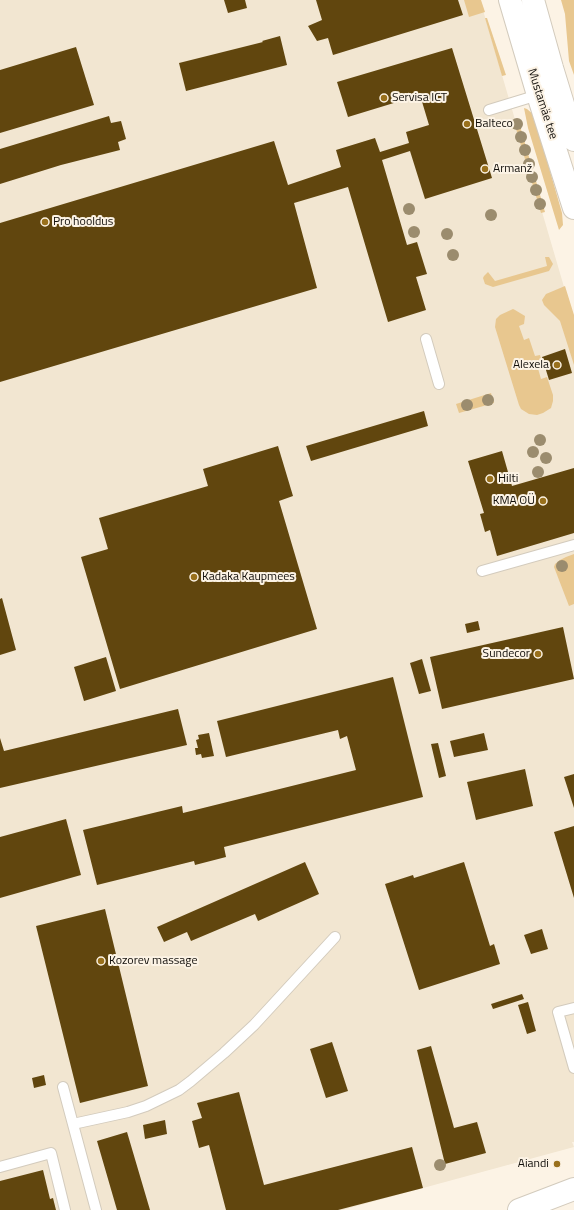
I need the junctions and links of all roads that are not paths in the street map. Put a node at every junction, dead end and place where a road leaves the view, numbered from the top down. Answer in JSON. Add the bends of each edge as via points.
{"nodes":[{"id":1,"x":510,"y":0,"type":"edge"},
{"id":2,"x":532,"y":0,"type":"edge"},
{"id":3,"x":538,"y":95,"type":"junction"},
{"id":4,"x":489,"y":110,"type":"dead end"},
{"id":5,"x":574,"y":140,"type":"edge"},
{"id":6,"x":574,"y":208,"type":"edge"},
{"id":7,"x":426,"y":339,"type":"dead end"},
{"id":8,"x":439,"y":384,"type":"dead end"},
{"id":9,"x":574,"y":545,"type":"edge"},
{"id":10,"x":482,"y":571,"type":"dead end"},
{"id":11,"x":335,"y":936,"type":"dead end"},
{"id":12,"x":574,"y":1008,"type":"edge"},
{"id":13,"x":574,"y":1068,"type":"edge"},
{"id":14,"x":63,"y":1087,"type":"dead end"},
{"id":15,"x":72,"y":1124,"type":"junction"},
{"id":16,"x":0,"y":1167,"type":"edge"},
{"id":17,"x":574,"y":1190,"type":"edge"},
{"id":18,"x":65,"y":1210,"type":"edge"},
{"id":19,"x":96,"y":1210,"type":"edge"},
{"id":20,"x":519,"y":1210,"type":"edge"}],
"edges":[{"from":1,"to":3,"type":"main road","name":"Mustamäe tee"},
{"from":2,"to":5,"type":"main road","name":"Mustamäe tee"},
{"from":3,"to":4,"type":"lane"},
{"from":3,"to":6,"type":"main road","name":"Mustamäe tee"},
{"from":7,"to":8,"type":"lane"},
{"from":9,"to":10,"type":"lane"},
{"from":11,"to":15,"type":"lane","via":[[254,1025],[191,1081],[146,1106]]},
{"from":12,"to":13,"type":"lane","via":[[558,1012]]},
{"from":14,"to":15,"type":"lane"},
{"from":15,"to":19,"type":"lane"},
{"from":16,"to":18,"type":"lane","via":[[51,1153]]},
{"from":17,"to":20,"type":"main road"}]}
